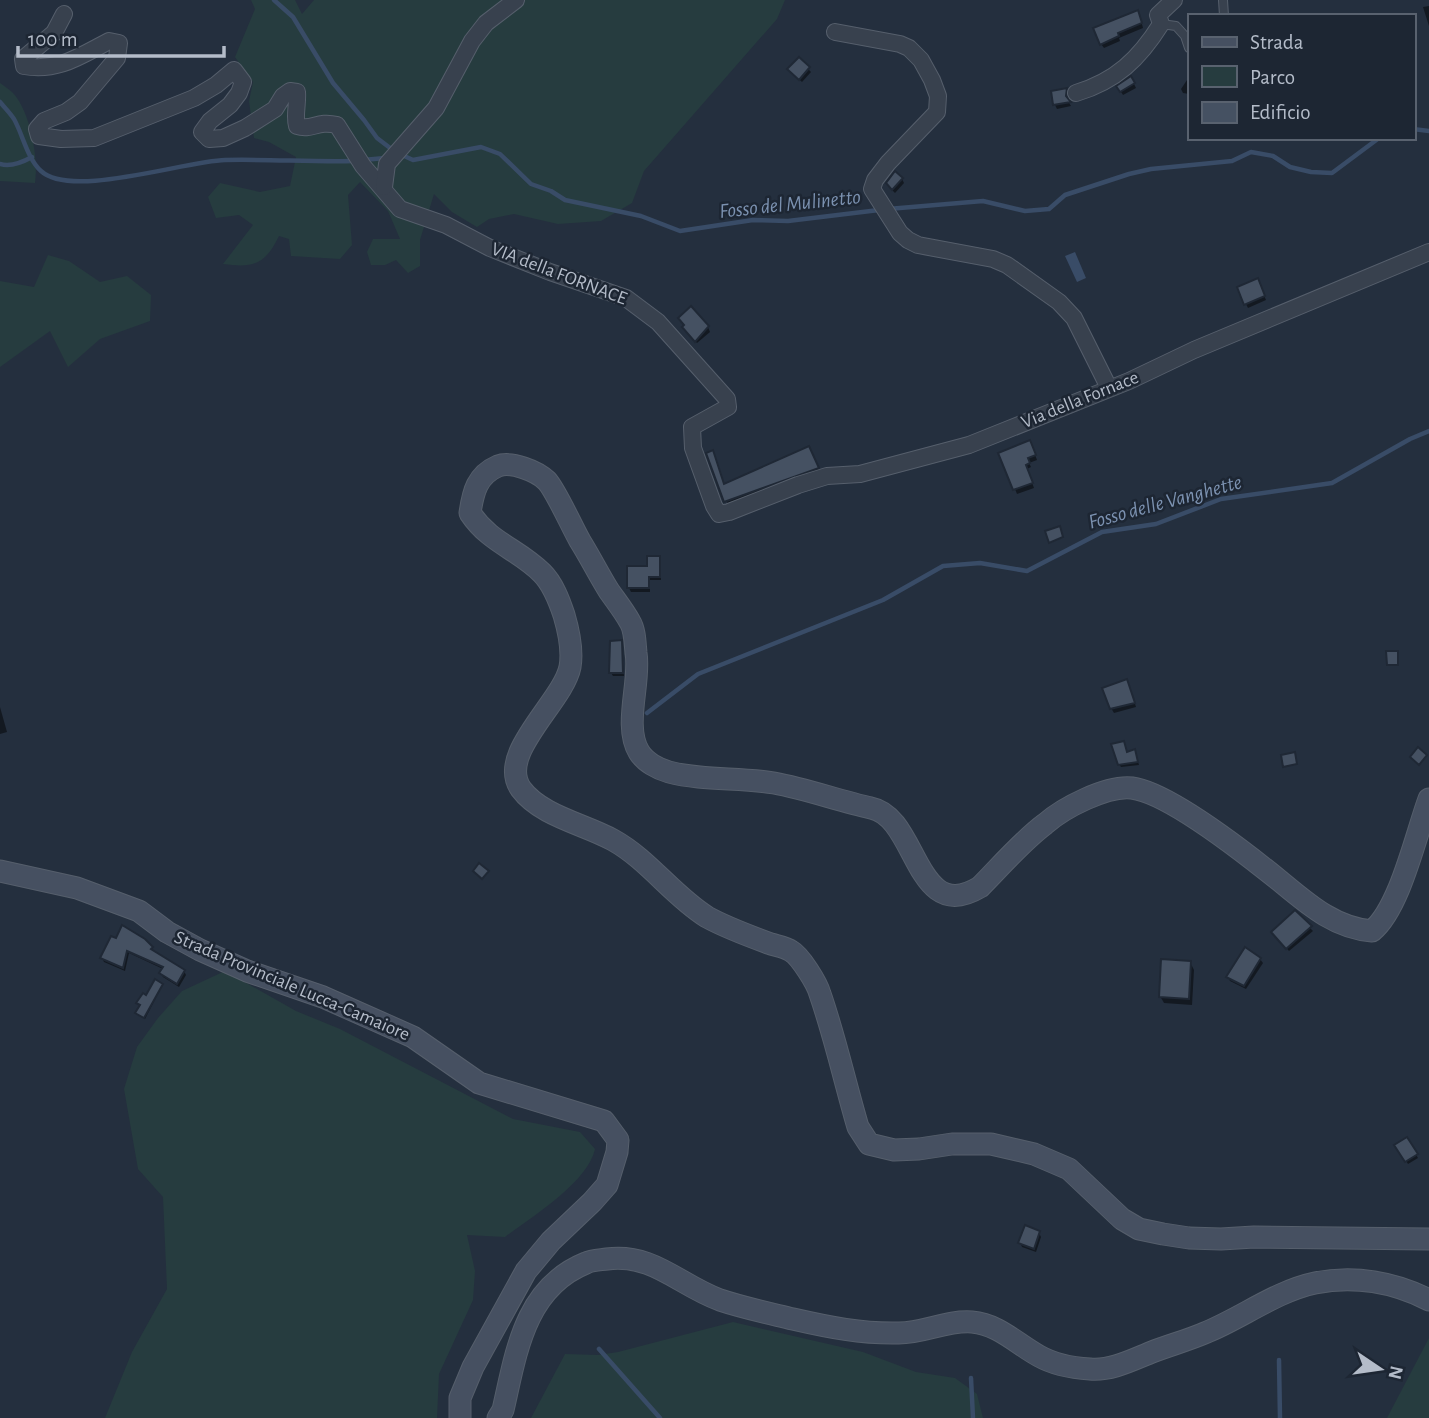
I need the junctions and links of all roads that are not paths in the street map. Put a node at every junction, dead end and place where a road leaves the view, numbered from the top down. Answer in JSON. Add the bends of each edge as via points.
{"nodes":[{"id":1,"x":516,"y":0,"type":"edge"},
{"id":2,"x":1174,"y":0,"type":"edge"},
{"id":3,"x":64,"y":14,"type":"dead end"},
{"id":4,"x":1161,"y":24,"type":"junction"},
{"id":5,"x":835,"y":32,"type":"dead end"},
{"id":6,"x":1188,"y":45,"type":"edge"},
{"id":7,"x":1076,"y":93,"type":"dead end"},
{"id":8,"x":384,"y":187,"type":"junction"},
{"id":9,"x":1429,"y":252,"type":"edge"},
{"id":10,"x":1109,"y":388,"type":"junction"},
{"id":11,"x":719,"y":513,"type":"joint"},
{"id":12,"x":1429,"y":799,"type":"edge"},
{"id":13,"x":0,"y":871,"type":"edge"},
{"id":14,"x":1429,"y":1239,"type":"edge"},
{"id":15,"x":1429,"y":1300,"type":"edge"},
{"id":16,"x":460,"y":1418,"type":"edge"},
{"id":17,"x":498,"y":1418,"type":"edge"}],
"edges":[{"from":1,"to":8,"type":"street","via":[[486,23],[472,41],[436,108],[387,164]]},
{"from":2,"to":4,"type":"street","via":[[1158,15]]},
{"from":3,"to":8,"type":"street","name":"VIA della FORNACE","via":[[54,33],[23,59],[24,66],[57,67],[109,41],[119,43],[117,58],[80,102],[44,121],[37,129],[39,136],[94,138],[194,98],[234,70],[243,82],[239,93],[202,132],[209,139],[245,128],[275,109],[290,91],[297,92],[297,127],[323,122],[337,125]]},
{"from":4,"to":6,"type":"lane","via":[[1176,26]]},
{"from":4,"to":7,"type":"street","via":[[1146,48],[1122,71]]},
{"from":5,"to":10,"type":"street","via":[[909,48],[938,96],[937,112],[907,142],[872,189],[900,233],[918,245],[1007,265],[1059,302],[1074,318]]},
{"from":8,"to":11,"type":"street","name":"VIA della FORNACE","via":[[400,209],[550,272],[626,298],[658,322],[726,399],[728,407],[692,427],[693,448]]},
{"from":9,"to":10,"type":"street","name":"Via della Fornace"},
{"from":10,"to":11,"type":"street","name":"Via della Fornace","via":[[970,445],[860,474],[827,476]]},
{"from":12,"to":14,"type":"main road","via":[[1395,898],[1382,923],[1372,931],[1334,922],[1256,861],[1166,800],[1130,788],[1081,801],[1045,823],[980,887],[953,896],[928,881],[898,829],[877,809],[775,783],[668,772],[650,764],[638,751],[634,736],[637,657],[632,624],[546,480],[518,465],[502,465],[489,471],[472,494],[470,513],[477,524],[544,574],[557,596],[571,648],[570,669],[559,692],[519,753],[515,768],[522,790],[539,805],[634,854],[707,917],[792,951],[820,991],[858,1127],[869,1144],[894,1150],[991,1144],[1034,1154],[1069,1169],[1139,1229],[1189,1238]]},
{"from":13,"to":16,"type":"main road","name":"Strada Provinciale Lucca-Camaiore","via":[[77,888],[139,911],[200,950],[413,1037],[479,1083],[604,1121],[618,1140],[607,1185],[526,1271],[473,1367],[460,1398]]},
{"from":15,"to":17,"type":"main road","via":[[1404,1287],[1374,1282],[1314,1283],[1207,1332],[1114,1367],[1094,1370],[1043,1358],[1008,1335],[974,1322],[899,1334],[842,1331],[717,1299],[653,1264],[622,1257],[589,1261],[556,1283],[530,1314]]}]}
